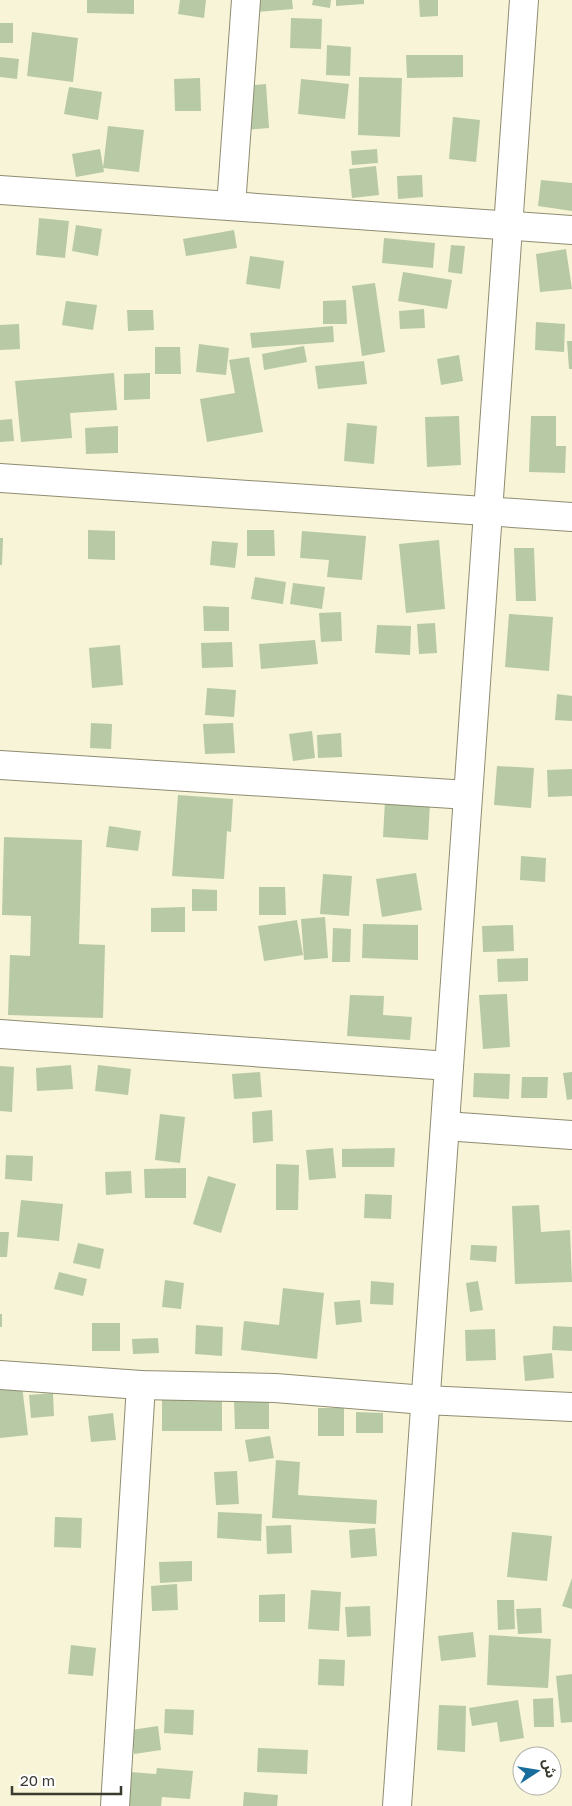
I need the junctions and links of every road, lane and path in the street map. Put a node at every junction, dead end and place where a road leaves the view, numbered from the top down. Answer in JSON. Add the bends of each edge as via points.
{"nodes":[{"id":1,"x":246,"y":0,"type":"edge"},
{"id":2,"x":524,"y":0,"type":"edge"},
{"id":3,"x":0,"y":190,"type":"edge"},
{"id":4,"x":231,"y":206,"type":"junction"},
{"id":5,"x":508,"y":226,"type":"junction"},
{"id":6,"x":572,"y":230,"type":"edge"},
{"id":7,"x":0,"y":478,"type":"edge"},
{"id":8,"x":488,"y":511,"type":"junction"},
{"id":9,"x":572,"y":517,"type":"edge"},
{"id":10,"x":0,"y":765,"type":"edge"},
{"id":11,"x":468,"y":795,"type":"junction"},
{"id":12,"x":0,"y":1034,"type":"edge"},
{"id":13,"x":449,"y":1066,"type":"junction"},
{"id":14,"x":445,"y":1126,"type":"junction"},
{"id":15,"x":572,"y":1135,"type":"edge"},
{"id":16,"x":0,"y":1375,"type":"edge"},
{"id":17,"x":141,"y":1385,"type":"junction"},
{"id":18,"x":425,"y":1400,"type":"junction"},
{"id":19,"x":572,"y":1407,"type":"edge"},
{"id":20,"x":116,"y":1806,"type":"edge"},
{"id":21,"x":396,"y":1806,"type":"edge"}],
"edges":[{"from":1,"to":4,"type":"street"},
{"from":2,"to":5,"type":"street"},
{"from":3,"to":4,"type":"street"},
{"from":4,"to":5,"type":"street"},
{"from":5,"to":6,"type":"street"},
{"from":5,"to":8,"type":"street"},
{"from":7,"to":8,"type":"street"},
{"from":8,"to":9,"type":"street"},
{"from":8,"to":11,"type":"street"},
{"from":10,"to":11,"type":"street"},
{"from":11,"to":13,"type":"street"},
{"from":12,"to":13,"type":"street"},
{"from":13,"to":14,"type":"street"},
{"from":14,"to":15,"type":"street"},
{"from":14,"to":18,"type":"street"},
{"from":16,"to":17,"type":"street"},
{"from":17,"to":18,"type":"street","via":[[275,1388]]},
{"from":17,"to":20,"type":"street"},
{"from":18,"to":19,"type":"street"},
{"from":18,"to":21,"type":"street"}]}
